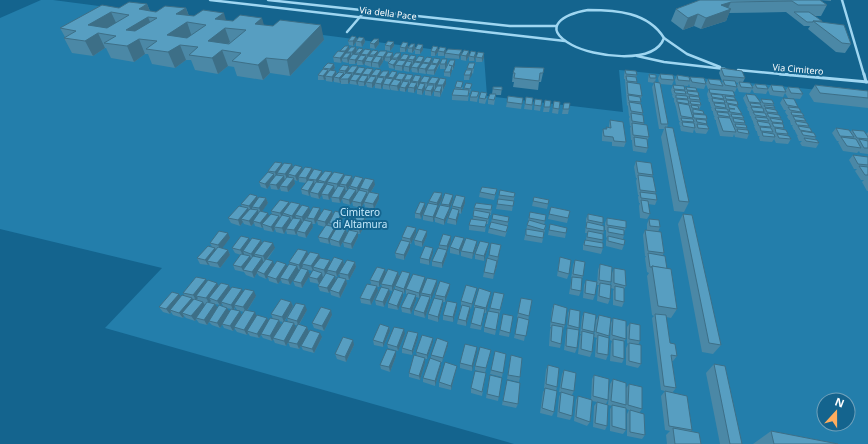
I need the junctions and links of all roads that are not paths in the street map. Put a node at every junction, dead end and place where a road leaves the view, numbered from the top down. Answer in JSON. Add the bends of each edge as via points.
{"nodes":[{"id":1,"x":210,"y":0,"type":"edge"},
{"id":2,"x":268,"y":0,"type":"edge"},
{"id":3,"x":842,"y":0,"type":"edge"},
{"id":4,"x":365,"y":11,"type":"junction"},
{"id":5,"x":360,"y":17,"type":"junction"},
{"id":6,"x":556,"y":26,"type":"junction"},
{"id":7,"x":347,"y":32,"type":"dead end"},
{"id":8,"x":664,"y":38,"type":"junction"},
{"id":9,"x":565,"y":41,"type":"junction"},
{"id":10,"x":637,"y":55,"type":"junction"},
{"id":11,"x":734,"y":70,"type":"edge"},
{"id":12,"x":867,"y":82,"type":"edge"}],
"edges":[{"from":1,"to":5,"type":"street","name":"Via della Pace"},
{"from":2,"to":4,"type":"street","name":"Via della Pace"},
{"from":3,"to":12,"type":"street"},
{"from":4,"to":5,"type":"street"},
{"from":4,"to":6,"type":"street","name":"Via della Pace","via":[[510,26]]},
{"from":5,"to":7,"type":"street"},
{"from":5,"to":9,"type":"street","name":"Via della Pace"},
{"from":6,"to":8,"type":"street","via":[[566,15],[576,12],[617,12],[644,19],[661,31]]},
{"from":6,"to":9,"type":"street","via":[[557,33]]},
{"from":8,"to":10,"type":"street","via":[[661,46],[652,52]]},
{"from":8,"to":10,"type":"street","via":[[687,54],[726,69],[664,62]]},
{"from":9,"to":10,"type":"street","name":"Via della Pace","via":[[589,52]]},
{"from":11,"to":12,"type":"street","name":"Via Cimitero"}]}
